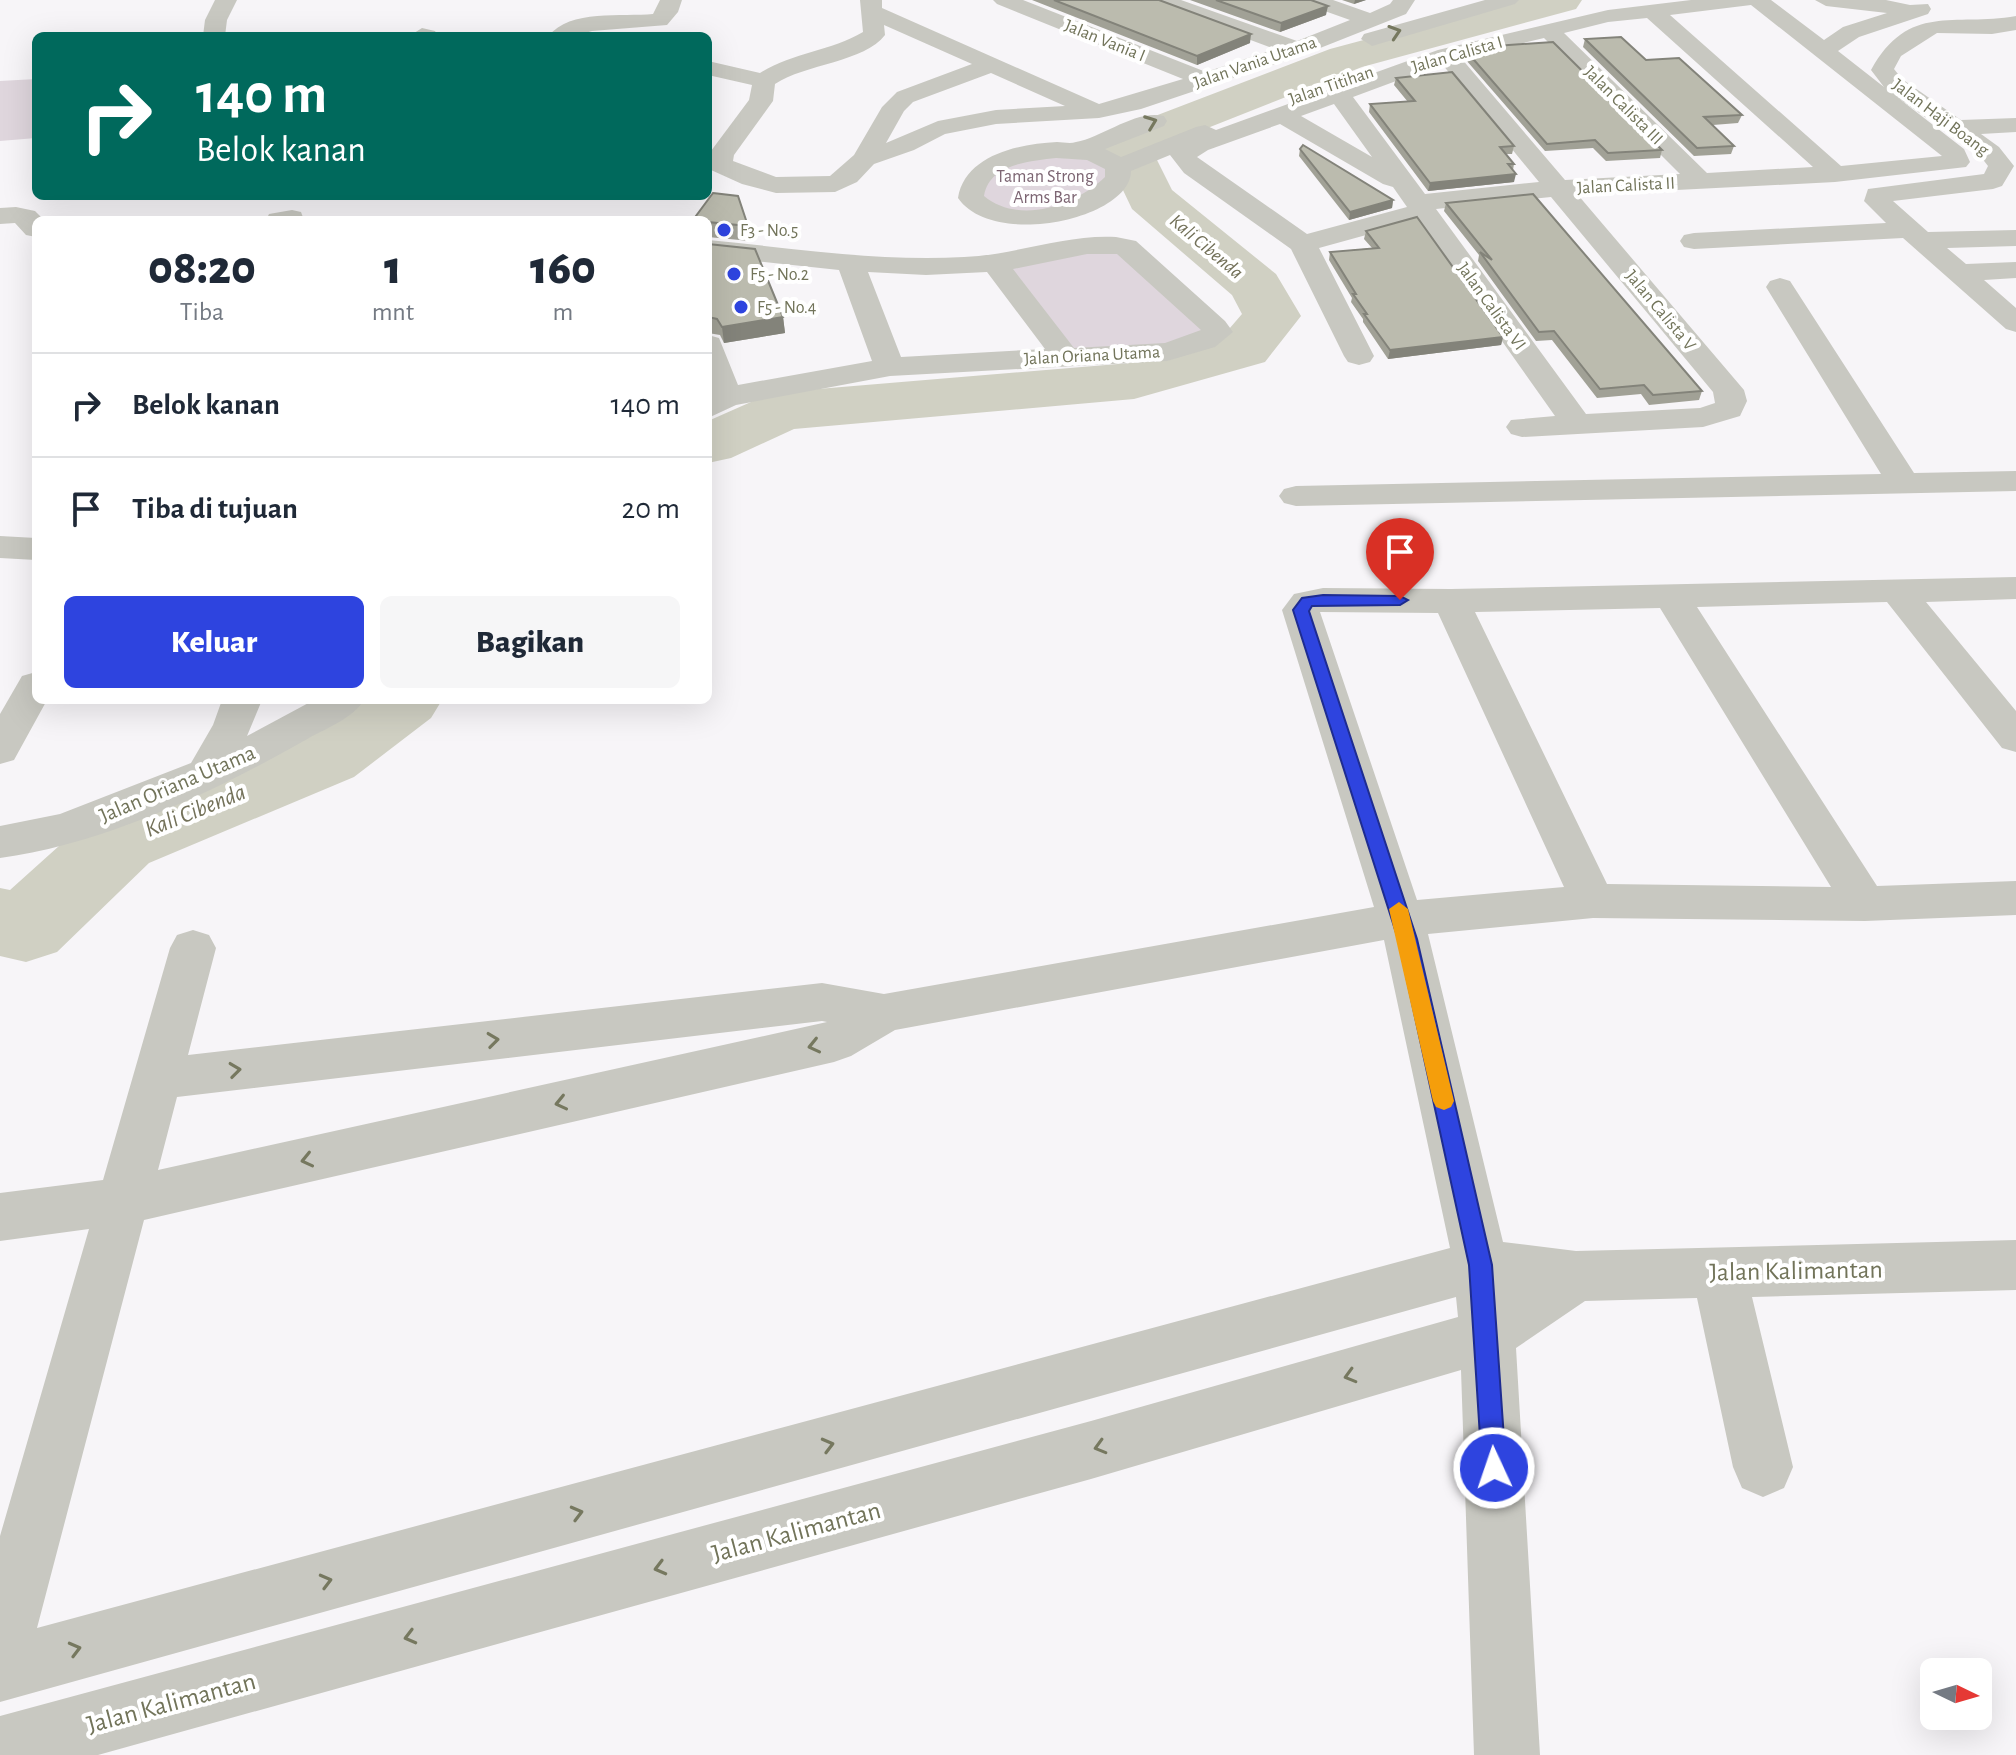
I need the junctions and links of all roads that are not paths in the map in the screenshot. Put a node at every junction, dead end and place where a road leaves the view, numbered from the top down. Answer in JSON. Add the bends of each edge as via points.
{"nodes":[{"id":1,"x":226,"y":0,"type":"edge"},
{"id":2,"x":671,"y":0,"type":"edge"},
{"id":3,"x":1004,"y":0,"type":"edge"},
{"id":4,"x":1161,"y":0,"type":"edge"},
{"id":5,"x":1312,"y":0,"type":"edge"},
{"id":6,"x":1404,"y":0,"type":"edge"},
{"id":7,"x":1508,"y":0,"type":"edge"},
{"id":8,"x":1746,"y":0,"type":"edge"},
{"id":9,"x":1758,"y":0,"type":"edge"},
{"id":10,"x":1826,"y":0,"type":"edge"},
{"id":11,"x":1647,"y":5,"type":"edge"},
{"id":12,"x":1919,"y":5,"type":"edge"},
{"id":13,"x":873,"y":16,"type":"edge"},
{"id":14,"x":1370,"y":20,"type":"junction"},
{"id":15,"x":2016,"y":23,"type":"edge"},
{"id":16,"x":1548,"y":30,"type":"junction"},
{"id":17,"x":214,"y":32,"type":"edge"},
{"id":18,"x":563,"y":32,"type":"edge"},
{"id":19,"x":1297,"y":49,"type":"junction"},
{"id":20,"x":1823,"y":51,"type":"junction"},
{"id":21,"x":1446,"y":55,"type":"junction"},
{"id":22,"x":991,"y":65,"type":"junction"},
{"id":23,"x":712,"y":69,"type":"edge"},
{"id":24,"x":1205,"y":80,"type":"junction"},
{"id":25,"x":764,"y":81,"type":"junction"},
{"id":26,"x":1338,"y":92,"type":"junction"},
{"id":27,"x":1099,"y":111,"type":"junction"},
{"id":28,"x":1280,"y":114,"type":"junction"},
{"id":29,"x":996,"y":117,"type":"junction"},
{"id":30,"x":953,"y":124,"type":"junction"},
{"id":31,"x":2016,"y":125,"type":"edge"},
{"id":32,"x":1957,"y":128,"type":"junction"},
{"id":33,"x":1079,"y":150,"type":"junction"},
{"id":34,"x":1032,"y":153,"type":"junction"},
{"id":35,"x":865,"y":159,"type":"junction"},
{"id":36,"x":1004,"y":161,"type":"junction"},
{"id":37,"x":1118,"y":167,"type":"junction"},
{"id":38,"x":1835,"y":174,"type":"junction"},
{"id":39,"x":1701,"y":181,"type":"junction"},
{"id":40,"x":1560,"y":188,"type":"junction"},
{"id":41,"x":32,"y":200,"type":"edge"},
{"id":42,"x":1416,"y":201,"type":"junction"},
{"id":43,"x":1059,"y":214,"type":"junction"},
{"id":44,"x":5,"y":215,"type":"edge"},
{"id":45,"x":1028,"y":218,"type":"junction"},
{"id":46,"x":32,"y":222,"type":"edge"},
{"id":47,"x":1916,"y":235,"type":"junction"},
{"id":48,"x":2016,"y":238,"type":"edge"},
{"id":49,"x":1694,"y":241,"type":"dead end"},
{"id":50,"x":1303,"y":244,"type":"junction"},
{"id":51,"x":1086,"y":246,"type":"junction"},
{"id":52,"x":712,"y":248,"type":"edge"},
{"id":53,"x":1050,"y":254,"type":"junction"},
{"id":54,"x":850,"y":262,"type":"junction"},
{"id":55,"x":994,"y":263,"type":"junction"},
{"id":56,"x":2016,"y":270,"type":"edge"},
{"id":57,"x":1958,"y":273,"type":"junction"},
{"id":58,"x":1780,"y":287,"type":"dead end"},
{"id":59,"x":2016,"y":323,"type":"edge"},
{"id":60,"x":1065,"y":356,"type":"junction"},
{"id":61,"x":1359,"y":356,"type":"dead end"},
{"id":62,"x":712,"y":367,"type":"edge"},
{"id":63,"x":890,"y":367,"type":"junction"},
{"id":64,"x":718,"y":402,"type":"edge"},
{"id":65,"x":1577,"y":424,"type":"junction"},
{"id":66,"x":1522,"y":427,"type":"dead end"},
{"id":67,"x":2016,"y":481,"type":"edge"},
{"id":68,"x":1904,"y":483,"type":"junction"},
{"id":69,"x":1296,"y":496,"type":"dead end"},
{"id":70,"x":0,"y":547,"type":"edge"},
{"id":71,"x":32,"y":549,"type":"edge"},
{"id":72,"x":2016,"y":588,"type":"edge"},
{"id":73,"x":1898,"y":592,"type":"junction"},
{"id":74,"x":1670,"y":594,"type":"junction"},
{"id":75,"x":1451,"y":601,"type":"junction"},
{"id":76,"x":32,"y":692,"type":"edge"},
{"id":77,"x":241,"y":704,"type":"edge"},
{"id":78,"x":337,"y":704,"type":"edge"},
{"id":79,"x":2016,"y":738,"type":"edge"},
{"id":80,"x":0,"y":750,"type":"edge"},
{"id":81,"x":206,"y":774,"type":"junction"},
{"id":82,"x":0,"y":842,"type":"edge"},
{"id":83,"x":2016,"y":898,"type":"edge"},
{"id":84,"x":1593,"y":901,"type":"junction"},
{"id":85,"x":1865,"y":904,"type":"junction"},
{"id":86,"x":1402,"y":919,"type":"junction"},
{"id":87,"x":193,"y":948,"type":"dead end"},
{"id":88,"x":884,"y":1013,"type":"junction"},
{"id":89,"x":157,"y":1079,"type":"junction"},
{"id":90,"x":123,"y":1201,"type":"junction"},
{"id":91,"x":0,"y":1217,"type":"edge"},
{"id":92,"x":1481,"y":1265,"type":"junction"},
{"id":93,"x":2016,"y":1265,"type":"edge"},
{"id":94,"x":1719,"y":1272,"type":"junction"},
{"id":95,"x":1576,"y":1276,"type":"junction"},
{"id":96,"x":1487,"y":1336,"type":"junction"},
{"id":97,"x":1763,"y":1467,"type":"dead end"},
{"id":98,"x":0,"y":1647,"type":"edge"},
{"id":99,"x":0,"y":1670,"type":"edge"},
{"id":100,"x":0,"y":1749,"type":"edge"},
{"id":101,"x":1507,"y":1755,"type":"edge"}],
"edges":[{"from":1,"to":17,"type":"street"},
{"from":2,"to":18,"type":"street","via":[[659,20]]},
{"from":3,"to":24,"type":"street","name":"Jalan Vania I"},
{"from":4,"to":19,"type":"street"},
{"from":5,"to":14,"type":"street"},
{"from":6,"to":14,"type":"street","name":"Jalan Vania Utama","via":[[1398,9]]},
{"from":33,"to":7,"type":"street","name":"Jalan Titihan","one_way":true,"via":[[1325,54]]},
{"from":8,"to":11,"type":"street","name":"Jalan Calista I"},
{"from":9,"to":20,"type":"street"},
{"from":10,"to":12,"type":"street"},
{"from":11,"to":16,"type":"street","name":"Jalan Calista I"},
{"from":11,"to":37,"type":"street","name":"Jalan Titihan","via":[[1549,19],[1333,83]]},
{"from":11,"to":38,"type":"street"},
{"from":12,"to":20,"type":"street","via":[[1851,32]]},
{"from":13,"to":22,"type":"street"},
{"from":13,"to":25,"type":"street","via":[[855,45]]},
{"from":14,"to":19,"type":"street","name":"Jalan Vania Utama"},
{"from":15,"to":32,"type":"street","name":"Jalan Haji Boang","via":[[1932,26],[1885,61],[1882,70],[1894,84]]},
{"from":16,"to":21,"type":"street","name":"Jalan Calista I"},
{"from":16,"to":39,"type":"street","name":"Jalan Calista III"},
{"from":19,"to":24,"type":"street","name":"Jalan Vania Utama"},
{"from":20,"to":38,"type":"street","name":"Jalan Calista II","via":[[1955,154],[1957,162]]},
{"from":21,"to":26,"type":"street","name":"Jalan Calista I"},
{"from":21,"to":40,"type":"street","name":"Jalan Calista V"},
{"from":22,"to":27,"type":"street"},
{"from":22,"to":35,"type":"street","name":"Jalan Vania Utama","via":[[905,97]]},
{"from":23,"to":25,"type":"street"},
{"from":24,"to":27,"type":"street","name":"Jalan Vania Utama"},
{"from":25,"to":35,"type":"street","name":"Jalan Vania Utama","via":[[761,101],[721,155],[720,165],[764,182],[814,187],[848,177]]},
{"from":26,"to":28,"type":"street","name":"Jalan Calista I"},
{"from":26,"to":42,"type":"street","name":"Jalan Calista VI"},
{"from":27,"to":29,"type":"street","name":"Jalan Vania Utama"},
{"from":28,"to":42,"type":"street","name":"Jalan Calista VI"},
{"from":28,"to":50,"type":"street","name":"Jalan Calista I","via":[[1182,156]]},
{"from":29,"to":30,"type":"street","name":"Jalan Vania Utama"},
{"from":29,"to":34,"type":"street","via":[[993,124]]},
{"from":30,"to":35,"type":"street","name":"Jalan Vania Utama"},
{"from":30,"to":36,"type":"street"},
{"from":31,"to":32,"type":"street"},
{"from":32,"to":47,"type":"street","name":"Jalan Haji Boang","via":[[1990,152],[2001,166],[1999,174],[1993,181],[1877,195],[1877,201]]},
{"from":33,"to":34,"type":"street"},
{"from":33,"to":37,"type":"street","via":[[1103,156]]},
{"from":34,"to":36,"type":"street"},
{"from":36,"to":45,"type":"street","via":[[977,179],[971,198],[986,211]]},
{"from":37,"to":43,"type":"street","via":[[1111,189]]},
{"from":38,"to":39,"type":"street","name":"Jalan Calista II"},
{"from":39,"to":40,"type":"street","name":"Jalan Calista II"},
{"from":40,"to":42,"type":"street","name":"Jalan Calista II"},
{"from":40,"to":65,"type":"street","name":"Jalan Calista V","via":[[1728,390],[1731,401],[1729,409],[1703,417]]},
{"from":41,"to":44,"type":"street"},
{"from":42,"to":50,"type":"street","name":"Jalan Calista II"},
{"from":42,"to":65,"type":"street","name":"Jalan Calista VI"},
{"from":43,"to":45,"type":"street"},
{"from":43,"to":51,"type":"street"},
{"from":44,"to":46,"type":"street","via":[[22,215]]},
{"from":45,"to":53,"type":"street"},
{"from":47,"to":48,"type":"street"},
{"from":47,"to":49,"type":"street"},
{"from":47,"to":57,"type":"street"},
{"from":50,"to":61,"type":"street"},
{"from":51,"to":53,"type":"street","name":"Jalan Oriana Utama"},
{"from":51,"to":60,"type":"street","name":"Jalan Oriana Utama","via":[[1126,247],[1218,332],[1167,352]]},
{"from":52,"to":54,"type":"street","name":"Jalan Oriana Utama"},
{"from":53,"to":55,"type":"street","name":"Jalan Oriana Utama"},
{"from":54,"to":55,"type":"street","name":"Jalan Oriana Utama"},
{"from":54,"to":63,"type":"street"},
{"from":55,"to":60,"type":"street"},
{"from":56,"to":57,"type":"street"},
{"from":57,"to":59,"type":"street"},
{"from":58,"to":68,"type":"street"},
{"from":60,"to":63,"type":"street","name":"Jalan Oriana Utama"},
{"from":62,"to":64,"type":"street"},
{"from":63,"to":64,"type":"street","name":"Jalan Oriana Utama"},
{"from":65,"to":66,"type":"street","name":"Jalan Calista V"},
{"from":67,"to":68,"type":"street"},
{"from":68,"to":69,"type":"street"},
{"from":70,"to":71,"type":"street"},
{"from":72,"to":73,"type":"street"},
{"from":73,"to":74,"type":"street"},
{"from":73,"to":79,"type":"street"},
{"from":74,"to":75,"type":"street"},
{"from":74,"to":85,"type":"street"},
{"from":75,"to":84,"type":"street"},
{"from":75,"to":86,"type":"street","via":[[1323,600],[1307,602],[1301,610]]},
{"from":76,"to":80,"type":"street"},
{"from":77,"to":81,"type":"street"},
{"from":78,"to":81,"type":"street","name":"Jalan Oriana Utama"},
{"from":81,"to":82,"type":"street","name":"Jalan Oriana Utama","via":[[55,833]]},
{"from":83,"to":85,"type":"street"},
{"from":84,"to":85,"type":"street"},
{"from":84,"to":86,"type":"street"},
{"from":86,"to":88,"type":"street"},
{"from":86,"to":92,"type":"street"},
{"from":87,"to":89,"type":"street"},
{"from":89,"to":88,"type":"street","one_way":true,"via":[[822,1002]]},
{"from":88,"to":90,"type":"street","one_way":true,"via":[[834,1042]]},
{"from":89,"to":90,"type":"street"},
{"from":90,"to":91,"type":"street"},
{"from":90,"to":98,"type":"street"},
{"from":92,"to":95,"type":"street","name":"Jalan Kalimantan"},
{"from":92,"to":96,"type":"street"},
{"from":99,"to":92,"type":"street","name":"Jalan Kalimantan","one_way":true},
{"from":93,"to":94,"type":"street","name":"Jalan Kalimantan"},
{"from":94,"to":95,"type":"street","name":"Jalan Kalimantan"},
{"from":94,"to":97,"type":"street"},
{"from":95,"to":96,"type":"street","name":"Jalan Kalimantan"},
{"from":96,"to":100,"type":"street","name":"Jalan Kalimantan","one_way":true},
{"from":96,"to":101,"type":"street"}]}
